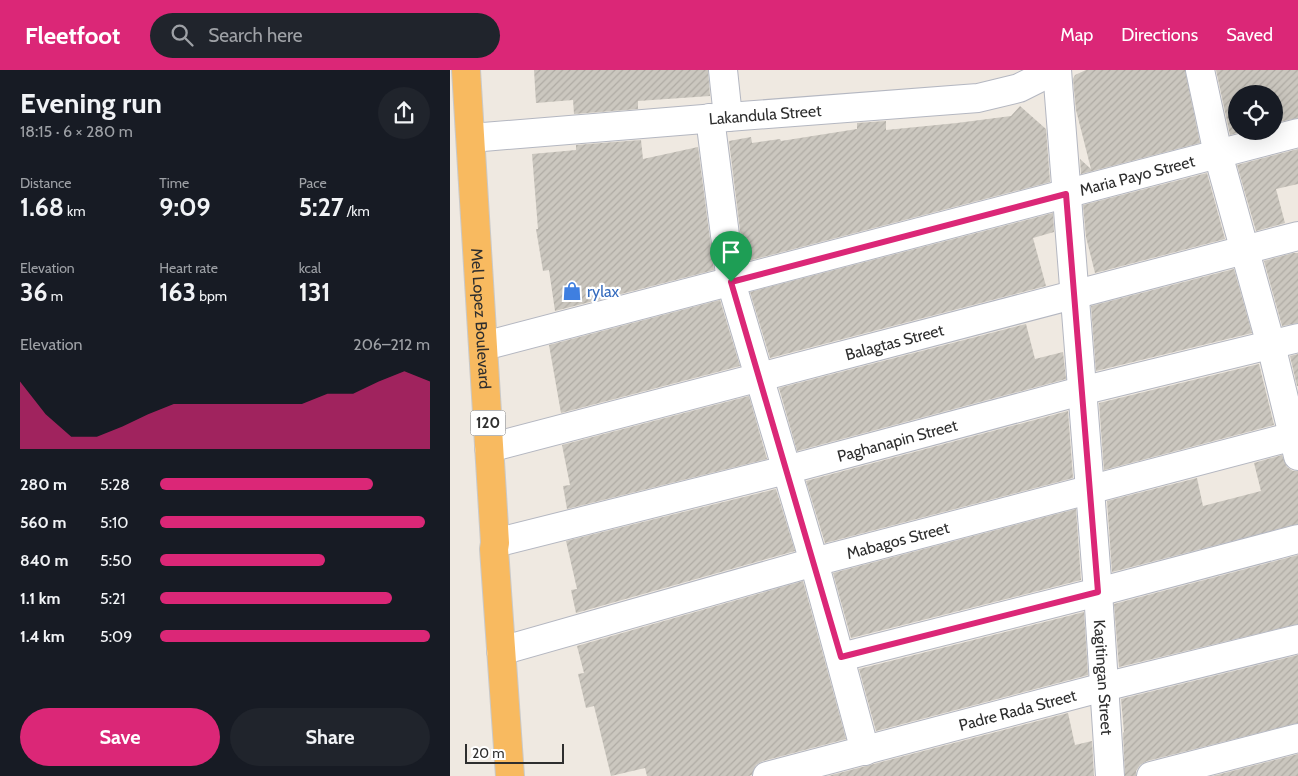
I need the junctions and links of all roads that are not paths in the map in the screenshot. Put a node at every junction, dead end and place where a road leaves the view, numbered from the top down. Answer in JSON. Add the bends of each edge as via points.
{"nodes":[{"id":1,"x":466,"y":70,"type":"edge"},
{"id":2,"x":723,"y":70,"type":"edge"},
{"id":3,"x":1056,"y":70,"type":"edge"},
{"id":4,"x":1200,"y":70,"type":"edge"},
{"id":5,"x":719,"y":117,"type":"junction"},
{"id":6,"x":1298,"y":133,"type":"edge"},
{"id":7,"x":471,"y":138,"type":"junction"},
{"id":8,"x":1218,"y":154,"type":"junction"},
{"id":9,"x":1066,"y":194,"type":"junction"},
{"id":10,"x":1298,"y":236,"type":"edge"},
{"id":11,"x":1243,"y":250,"type":"junction"},
{"id":12,"x":731,"y":282,"type":"junction"},
{"id":13,"x":1074,"y":294,"type":"junction"},
{"id":14,"x":1298,"y":338,"type":"edge"},
{"id":15,"x":1271,"y":345,"type":"junction"},
{"id":16,"x":484,"y":346,"type":"junction"},
{"id":17,"x":760,"y":377,"type":"junction"},
{"id":18,"x":1081,"y":391,"type":"junction"},
{"id":19,"x":1296,"y":442,"type":"edge"},
{"id":20,"x":489,"y":448,"type":"junction"},
{"id":21,"x":786,"y":470,"type":"junction"},
{"id":22,"x":1089,"y":491,"type":"junction"},
{"id":23,"x":1298,"y":539,"type":"edge"},
{"id":24,"x":495,"y":543,"type":"junction"},
{"id":25,"x":814,"y":562,"type":"junction"},
{"id":26,"x":1098,"y":592,"type":"junction"},
{"id":27,"x":1298,"y":639,"type":"edge"},
{"id":28,"x":501,"y":651,"type":"junction"},
{"id":29,"x":841,"y":657,"type":"junction"},
{"id":30,"x":1104,"y":687,"type":"junction"},
{"id":31,"x":1298,"y":738,"type":"edge"},
{"id":32,"x":865,"y":751,"type":"junction"},
{"id":33,"x":510,"y":776,"type":"edge"},
{"id":34,"x":767,"y":776,"type":"edge"},
{"id":35,"x":1110,"y":776,"type":"edge"},
{"id":36,"x":1151,"y":776,"type":"edge"}],
"edges":[{"from":1,"to":7,"type":"highway","name":"Mel Lopez Boulevard","number":"120"},
{"from":2,"to":5,"type":"street"},
{"from":3,"to":5,"type":"street","name":"Lakandula Street","via":[[1019,88],[978,98]]},
{"from":3,"to":9,"type":"street","name":"Kagitingan Street"},
{"from":4,"to":8,"type":"street"},
{"from":5,"to":7,"type":"street","name":"Lakandula Street"},
{"from":5,"to":12,"type":"street"},
{"from":6,"to":8,"type":"street","name":"Maria Payo Street"},
{"from":7,"to":16,"type":"highway","name":"Mel Lopez Boulevard","number":"120"},
{"from":8,"to":9,"type":"street","name":"Maria Payo Street"},
{"from":8,"to":11,"type":"street"},
{"from":9,"to":12,"type":"street","name":"Maria Payo Street"},
{"from":9,"to":13,"type":"street","name":"Kagitingan Street"},
{"from":10,"to":11,"type":"street","name":"Balagtas Street"},
{"from":11,"to":13,"type":"street","name":"Balagtas Street"},
{"from":11,"to":15,"type":"street"},
{"from":12,"to":16,"type":"street","name":"Maria Payo Street"},
{"from":12,"to":17,"type":"street"},
{"from":13,"to":17,"type":"street","name":"Balagtas Street"},
{"from":13,"to":18,"type":"street","name":"Kagitingan Street"},
{"from":14,"to":15,"type":"street","name":"Paghanapin Street"},
{"from":15,"to":18,"type":"street","name":"Paghanapin Street"},
{"from":15,"to":19,"type":"street"},
{"from":16,"to":20,"type":"highway","name":"Mel Lopez Boulevard","number":"120"},
{"from":17,"to":20,"type":"street","name":"Balagtas Street"},
{"from":17,"to":21,"type":"street"},
{"from":18,"to":21,"type":"street","name":"Paghanapin Street"},
{"from":18,"to":22,"type":"street","name":"Kagitingan Street"},
{"from":19,"to":22,"type":"street","name":"Mabagos Street"},
{"from":20,"to":24,"type":"highway","name":"Mel Lopez Boulevard","number":"120"},
{"from":21,"to":24,"type":"street","name":"Paghanapin Street"},
{"from":21,"to":25,"type":"street"},
{"from":22,"to":25,"type":"street","name":"Mabagos Street"},
{"from":22,"to":26,"type":"street","name":"Kagitingan Street"},
{"from":23,"to":26,"type":"street"},
{"from":24,"to":28,"type":"highway","name":"Mel Lopez Boulevard","number":"120"},
{"from":25,"to":28,"type":"street","name":"Mabagos Street"},
{"from":25,"to":29,"type":"street"},
{"from":26,"to":29,"type":"street"},
{"from":26,"to":30,"type":"street","name":"Kagitingan Street"},
{"from":27,"to":30,"type":"street","name":"Padre Rada Street"},
{"from":28,"to":33,"type":"highway","name":"Mel Lopez Boulevard","number":"120"},
{"from":29,"to":32,"type":"street"},
{"from":30,"to":32,"type":"street","name":"Padre Rada Street"},
{"from":30,"to":35,"type":"street","name":"Kagitingan Street"},
{"from":31,"to":36,"type":"street"},
{"from":32,"to":34,"type":"street","name":"Padre Rada Street"}]}
